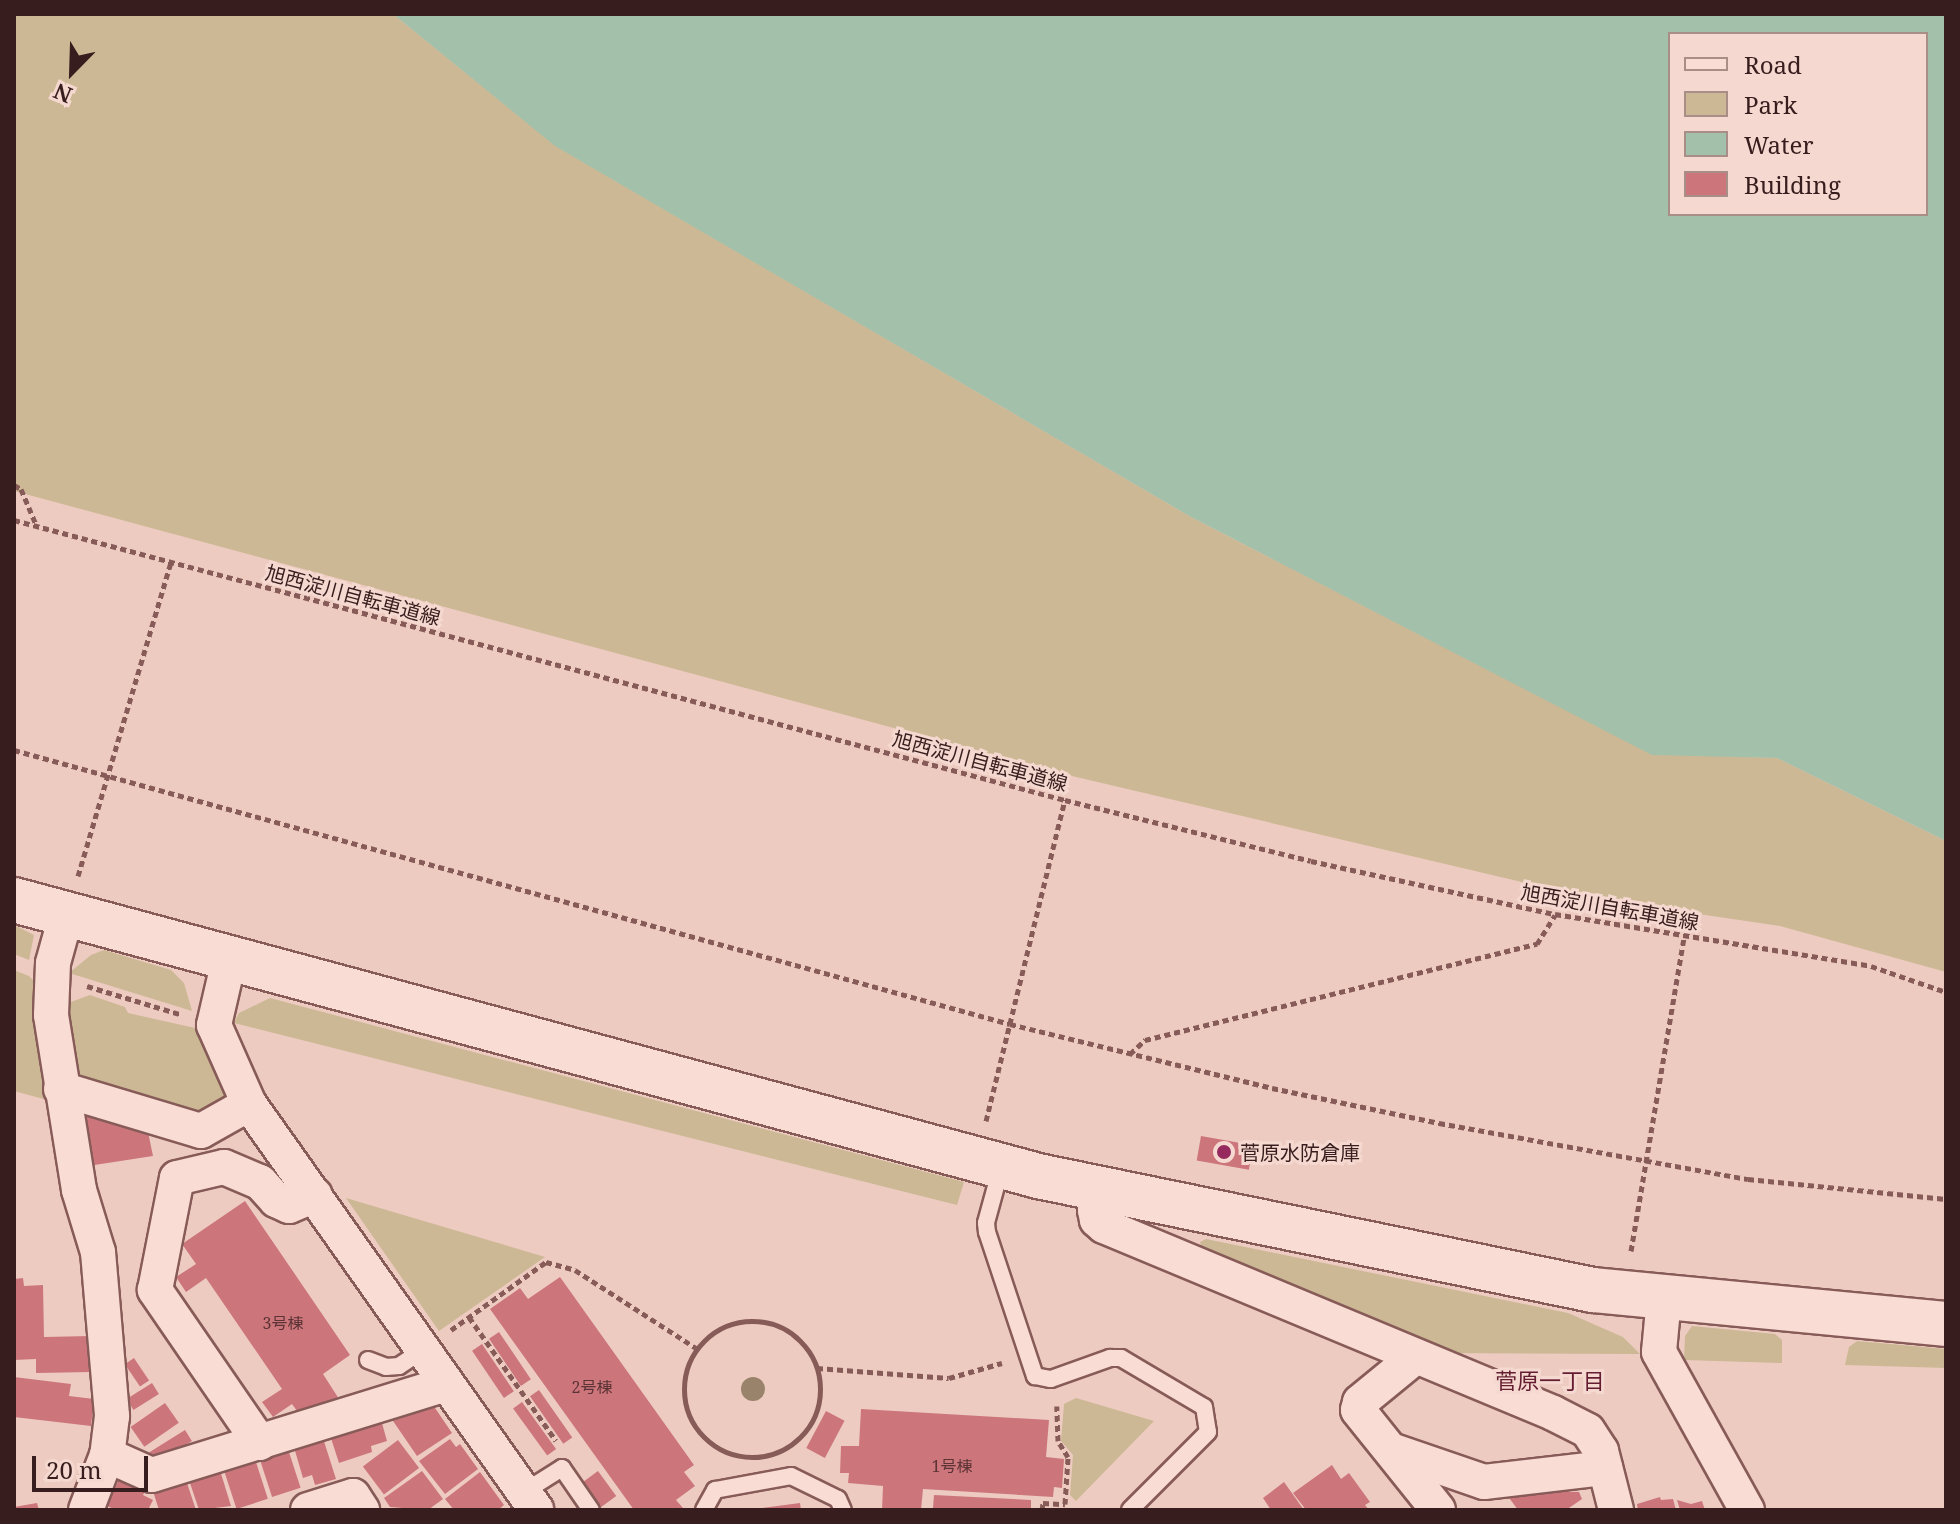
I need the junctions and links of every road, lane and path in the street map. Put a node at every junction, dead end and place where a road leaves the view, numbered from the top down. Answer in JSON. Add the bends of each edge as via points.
{"nodes":[{"id":1,"x":14,"y":485,"type":"edge"},
{"id":2,"x":14,"y":520,"type":"edge"},
{"id":3,"x":36,"y":526,"type":"junction"},
{"id":4,"x":171,"y":563,"type":"junction"},
{"id":5,"x":14,"y":750,"type":"edge"},
{"id":6,"x":107,"y":776,"type":"junction"},
{"id":7,"x":1065,"y":800,"type":"junction"},
{"id":8,"x":14,"y":900,"type":"edge"},
{"id":9,"x":1555,"y":914,"type":"junction"},
{"id":10,"x":66,"y":916,"type":"junction"},
{"id":11,"x":1684,"y":937,"type":"junction"},
{"id":12,"x":229,"y":960,"type":"junction"},
{"id":13,"x":53,"y":976,"type":"junction"},
{"id":14,"x":1946,"y":992,"type":"edge"},
{"id":15,"x":1010,"y":1024,"type":"junction"},
{"id":16,"x":214,"y":1025,"type":"junction"},
{"id":17,"x":1129,"y":1055,"type":"junction"},
{"id":18,"x":61,"y":1089,"type":"junction"},
{"id":19,"x":249,"y":1104,"type":"junction"},
{"id":20,"x":992,"y":1151,"type":"junction"},
{"id":21,"x":1646,"y":1162,"type":"junction"},
{"id":22,"x":1100,"y":1189,"type":"junction"},
{"id":23,"x":315,"y":1195,"type":"junction"},
{"id":24,"x":1946,"y":1199,"type":"edge"},
{"id":25,"x":1630,"y":1255,"type":"dead end"},
{"id":26,"x":1664,"y":1298,"type":"junction"},
{"id":27,"x":469,"y":1317,"type":"junction"},
{"id":28,"x":1946,"y":1324,"type":"edge"},
{"id":29,"x":696,"y":1348,"type":"junction"},
{"id":30,"x":423,"y":1350,"type":"junction"},
{"id":31,"x":1415,"y":1357,"type":"junction"},
{"id":32,"x":368,"y":1360,"type":"dead end"},
{"id":33,"x":1008,"y":1362,"type":"dead end"},
{"id":34,"x":817,"y":1368,"type":"junction"},
{"id":35,"x":1051,"y":1379,"type":"junction"},
{"id":36,"x":446,"y":1384,"type":"junction"},
{"id":37,"x":260,"y":1443,"type":"junction"},
{"id":38,"x":1391,"y":1450,"type":"junction"},
{"id":39,"x":107,"y":1455,"type":"junction"},
{"id":40,"x":562,"y":1468,"type":"junction"},
{"id":41,"x":1605,"y":1468,"type":"junction"},
{"id":42,"x":530,"y":1501,"type":"edge"},
{"id":43,"x":86,"y":1510,"type":"edge"},
{"id":44,"x":308,"y":1510,"type":"edge"},
{"id":45,"x":362,"y":1510,"type":"edge"},
{"id":46,"x":591,"y":1510,"type":"edge"},
{"id":47,"x":704,"y":1510,"type":"edge"},
{"id":48,"x":843,"y":1510,"type":"edge"},
{"id":49,"x":1042,"y":1510,"type":"edge"},
{"id":50,"x":1130,"y":1510,"type":"edge"},
{"id":51,"x":1438,"y":1510,"type":"edge"},
{"id":52,"x":1616,"y":1510,"type":"edge"},
{"id":53,"x":1747,"y":1510,"type":"edge"}],
"edges":[{"from":1,"to":3,"type":"path","via":[[21,489]]},
{"from":2,"to":3,"type":"path","name":"旭西淀川自転車道線"},
{"from":3,"to":4,"type":"path","name":"旭西淀川自転車道線"},
{"from":4,"to":6,"type":"path"},
{"from":4,"to":7,"type":"path","name":"旭西淀川自転車道線"},
{"from":5,"to":6,"type":"path"},
{"from":6,"to":10,"type":"path"},
{"from":6,"to":15,"type":"path"},
{"from":7,"to":9,"type":"path","name":"旭西淀川自転車道線"},
{"from":7,"to":15,"type":"path"},
{"from":8,"to":10,"type":"street"},
{"from":9,"to":11,"type":"path","name":"旭西淀川自転車道線"},
{"from":9,"to":17,"type":"path","via":[[1537,944],[1145,1040]]},
{"from":10,"to":12,"type":"street"},
{"from":10,"to":13,"type":"street"},
{"from":11,"to":14,"type":"path","name":"旭西淀川自転車道線","via":[[1871,966]]},
{"from":11,"to":21,"type":"path"},
{"from":12,"to":16,"type":"street"},
{"from":12,"to":20,"type":"street"},
{"from":13,"to":16,"type":"path"},
{"from":13,"to":18,"type":"street","via":[[51,1015]]},
{"from":15,"to":17,"type":"path"},
{"from":15,"to":20,"type":"path"},
{"from":16,"to":19,"type":"street"},
{"from":17,"to":21,"type":"path","via":[[1302,1095]]},
{"from":18,"to":19,"type":"street","via":[[201,1131]]},
{"from":18,"to":39,"type":"street","via":[[79,1190],[98,1252],[112,1416]]},
{"from":19,"to":23,"type":"street"},
{"from":20,"to":22,"type":"street"},
{"from":20,"to":35,"type":"lane","via":[[987,1232],[1035,1376]]},
{"from":21,"to":24,"type":"path","via":[[1748,1179]]},
{"from":21,"to":25,"type":"path"},
{"from":22,"to":26,"type":"street","via":[[1593,1290]]},
{"from":22,"to":31,"type":"street","via":[[1095,1210],[1104,1226]]},
{"from":23,"to":30,"type":"street"},
{"from":23,"to":37,"type":"street","via":[[289,1206],[260,1182],[224,1167],[177,1178],[155,1290]]},
{"from":26,"to":28,"type":"street"},
{"from":26,"to":53,"type":"street","via":[[1659,1352]]},
{"from":27,"to":29,"type":"path","via":[[546,1262],[575,1270]]},
{"from":27,"to":30,"type":"path"},
{"from":27,"to":40,"type":"path","via":[[562,1450]]},
{"from":29,"to":34,"type":"path","via":[[726,1325],[763,1322],[796,1337]]},
{"from":29,"to":34,"type":"path","via":[[683,1383],[690,1419],[715,1447],[750,1458],[786,1449],[807,1430],[819,1405]]},
{"from":30,"to":32,"type":"lane","via":[[399,1366]]},
{"from":30,"to":36,"type":"street"},
{"from":31,"to":38,"type":"street","via":[[1360,1402],[1358,1410]]},
{"from":31,"to":41,"type":"street","via":[[1588,1431]]},
{"from":33,"to":34,"type":"path","via":[[949,1378]]},
{"from":35,"to":49,"type":"path","via":[[1058,1441],[1068,1457],[1065,1504],[1043,1503]]},
{"from":35,"to":50,"type":"lane","via":[[1121,1358],[1204,1407],[1208,1432]]},
{"from":36,"to":37,"type":"street"},
{"from":36,"to":42,"type":"street"},
{"from":37,"to":39,"type":"street","via":[[152,1475]]},
{"from":38,"to":41,"type":"street","via":[[1484,1482]]},
{"from":38,"to":51,"type":"street"},
{"from":39,"to":43,"type":"street"},
{"from":40,"to":42,"type":"lane"},
{"from":40,"to":46,"type":"lane"},
{"from":41,"to":52,"type":"street"},
{"from":44,"to":45,"type":"street","via":[[353,1496]]},
{"from":47,"to":48,"type":"lane","via":[[715,1490],[791,1476],[838,1499]]}]}
